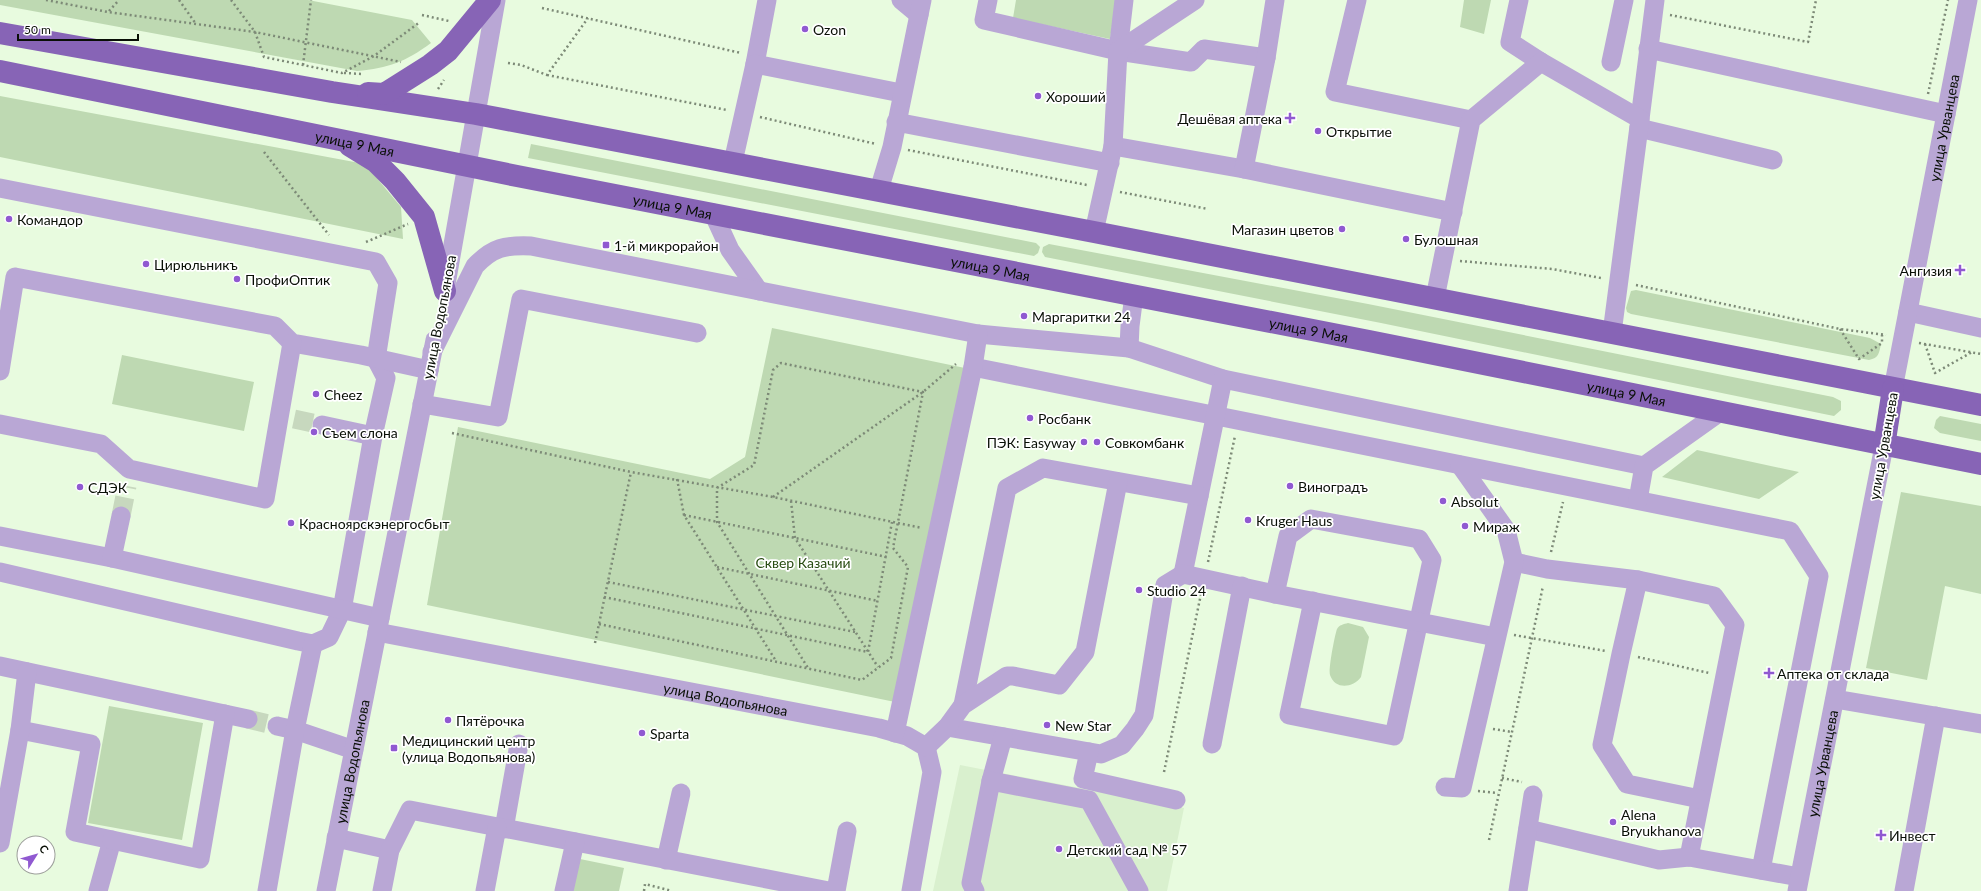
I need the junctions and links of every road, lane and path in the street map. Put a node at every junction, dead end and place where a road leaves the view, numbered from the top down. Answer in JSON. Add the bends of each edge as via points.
{"nodes":[{"id":1,"x":46,"y":0,"type":"edge"},
{"id":2,"x":119,"y":0,"type":"edge"},
{"id":3,"x":179,"y":0,"type":"edge"},
{"id":4,"x":231,"y":0,"type":"edge"},
{"id":5,"x":311,"y":0,"type":"edge"},
{"id":6,"x":490,"y":0,"type":"edge"},
{"id":7,"x":496,"y":0,"type":"edge"},
{"id":8,"x":767,"y":0,"type":"edge"},
{"id":9,"x":901,"y":0,"type":"edge"},
{"id":10,"x":988,"y":0,"type":"edge"},
{"id":11,"x":1124,"y":0,"type":"edge"},
{"id":12,"x":1195,"y":0,"type":"edge"},
{"id":13,"x":1275,"y":0,"type":"edge"},
{"id":14,"x":1357,"y":0,"type":"edge"},
{"id":15,"x":1519,"y":0,"type":"edge"},
{"id":16,"x":1624,"y":0,"type":"edge"},
{"id":17,"x":1816,"y":0,"type":"edge"},
{"id":18,"x":1948,"y":0,"type":"edge"},
{"id":19,"x":1968,"y":0,"type":"edge"},
{"id":20,"x":1655,"y":6,"type":"edge"},
{"id":21,"x":542,"y":8,"type":"dead end"},
{"id":22,"x":920,"y":8,"type":"edge"},
{"id":23,"x":108,"y":12,"type":"junction"},
{"id":24,"x":422,"y":15,"type":"dead end"},
{"id":25,"x":588,"y":18,"type":"junction"},
{"id":26,"x":420,"y":22,"type":"dead end"},
{"id":27,"x":456,"y":23,"type":"dead end"},
{"id":28,"x":196,"y":24,"type":"junction"},
{"id":29,"x":256,"y":32,"type":"junction"},
{"id":30,"x":0,"y":33,"type":"edge"},
{"id":31,"x":306,"y":43,"type":"junction"},
{"id":32,"x":1648,"y":49,"type":"junction"},
{"id":33,"x":1118,"y":51,"type":"junction"},
{"id":34,"x":374,"y":56,"type":"junction"},
{"id":35,"x":1266,"y":58,"type":"junction"},
{"id":36,"x":755,"y":60,"type":"junction"},
{"id":37,"x":402,"y":62,"type":"dead end"},
{"id":38,"x":1541,"y":62,"type":"junction"},
{"id":39,"x":1611,"y":62,"type":"dead end"},
{"id":40,"x":508,"y":63,"type":"dead end"},
{"id":41,"x":303,"y":65,"type":"junction"},
{"id":42,"x":0,"y":71,"type":"edge"},
{"id":43,"x":342,"y":73,"type":"junction"},
{"id":44,"x":366,"y":74,"type":"dead end"},
{"id":45,"x":332,"y":92,"type":"junction"},
{"id":46,"x":901,"y":93,"type":"junction"},
{"id":47,"x":1925,"y":110,"type":"junction"},
{"id":48,"x":476,"y":114,"type":"junction"},
{"id":49,"x":1946,"y":114,"type":"junction"},
{"id":50,"x":1471,"y":120,"type":"junction"},
{"id":51,"x":896,"y":122,"type":"junction"},
{"id":52,"x":1640,"y":124,"type":"junction"},
{"id":53,"x":337,"y":138,"type":"junction"},
{"id":54,"x":264,"y":152,"type":"dead end"},
{"id":55,"x":1112,"y":155,"type":"junction"},
{"id":56,"x":1773,"y":160,"type":"dead end"},
{"id":57,"x":733,"y":162,"type":"junction"},
{"id":58,"x":467,"y":166,"type":"junction"},
{"id":59,"x":1244,"y":169,"type":"junction"},
{"id":60,"x":0,"y":188,"type":"edge"},
{"id":61,"x":879,"y":190,"type":"junction"},
{"id":62,"x":1453,"y":212,"type":"junction"},
{"id":63,"x":713,"y":213,"type":"junction"},
{"id":64,"x":412,"y":223,"type":"dead end"},
{"id":65,"x":1094,"y":232,"type":"junction"},
{"id":66,"x":331,"y":237,"type":"dead end"},
{"id":67,"x":364,"y":243,"type":"dead end"},
{"id":68,"x":1443,"y":259,"type":"junction"},
{"id":69,"x":1619,"y":282,"type":"junction"},
{"id":70,"x":445,"y":290,"type":"junction"},
{"id":71,"x":759,"y":291,"type":"junction"},
{"id":72,"x":1134,"y":296,"type":"junction"},
{"id":73,"x":1434,"y":298,"type":"junction"},
{"id":74,"x":1908,"y":312,"type":"junction"},
{"id":75,"x":1981,"y":328,"type":"edge"},
{"id":76,"x":1840,"y":329,"type":"junction"},
{"id":77,"x":697,"y":333,"type":"dead end"},
{"id":78,"x":1612,"y":333,"type":"junction"},
{"id":79,"x":978,"y":334,"type":"junction"},
{"id":80,"x":1882,"y":335,"type":"junction"},
{"id":81,"x":1886,"y":335,"type":"dead end"},
{"id":82,"x":292,"y":343,"type":"junction"},
{"id":83,"x":1919,"y":343,"type":"dead end"},
{"id":84,"x":1925,"y":344,"type":"junction"},
{"id":85,"x":1129,"y":348,"type":"junction"},
{"id":86,"x":432,"y":352,"type":"junction"},
{"id":87,"x":1972,"y":352,"type":"junction"},
{"id":88,"x":1981,"y":354,"type":"edge"},
{"id":89,"x":376,"y":359,"type":"junction"},
{"id":90,"x":974,"y":364,"type":"junction"},
{"id":91,"x":429,"y":370,"type":"junction"},
{"id":92,"x":0,"y":371,"type":"edge"},
{"id":93,"x":1223,"y":379,"type":"junction"},
{"id":94,"x":1893,"y":388,"type":"junction"},
{"id":95,"x":923,"y":392,"type":"junction"},
{"id":96,"x":422,"y":404,"type":"junction"},
{"id":97,"x":1981,"y":405,"type":"edge"},
{"id":98,"x":1720,"y":412,"type":"junction"},
{"id":99,"x":1215,"y":416,"type":"junction"},
{"id":100,"x":0,"y":424,"type":"edge"},
{"id":101,"x":322,"y":425,"type":"tunnel mouth"},
{"id":102,"x":452,"y":433,"type":"dead end"},
{"id":103,"x":373,"y":436,"type":"junction"},
{"id":104,"x":1884,"y":446,"type":"junction"},
{"id":105,"x":1981,"y":464,"type":"edge"},
{"id":106,"x":1460,"y":465,"type":"junction"},
{"id":107,"x":1644,"y":466,"type":"junction"},
{"id":108,"x":631,"y":472,"type":"junction"},
{"id":109,"x":676,"y":479,"type":"junction"},
{"id":110,"x":1118,"y":482,"type":"junction"},
{"id":111,"x":1566,"y":486,"type":"junction"},
{"id":112,"x":717,"y":488,"type":"junction"},
{"id":113,"x":1199,"y":496,"type":"junction"},
{"id":114,"x":773,"y":497,"type":"junction"},
{"id":115,"x":791,"y":500,"type":"junction"},
{"id":116,"x":1638,"y":500,"type":"junction"},
{"id":117,"x":684,"y":515,"type":"junction"},
{"id":118,"x":121,"y":516,"type":"tunnel mouth"},
{"id":119,"x":717,"y":522,"type":"junction"},
{"id":120,"x":892,"y":522,"type":"junction"},
{"id":121,"x":897,"y":522,"type":"junction"},
{"id":122,"x":937,"y":532,"type":"junction"},
{"id":123,"x":0,"y":536,"type":"edge"},
{"id":124,"x":796,"y":538,"type":"junction"},
{"id":125,"x":887,"y":557,"type":"junction"},
{"id":126,"x":112,"y":558,"type":"junction"},
{"id":127,"x":1514,"y":562,"type":"junction"},
{"id":128,"x":717,"y":567,"type":"junction"},
{"id":129,"x":1547,"y":570,"type":"junction"},
{"id":130,"x":0,"y":572,"type":"edge"},
{"id":131,"x":749,"y":574,"type":"junction"},
{"id":132,"x":1183,"y":574,"type":"junction"},
{"id":133,"x":1638,"y":580,"type":"junction"},
{"id":134,"x":608,"y":582,"type":"junction"},
{"id":135,"x":1242,"y":586,"type":"junction"},
{"id":136,"x":829,"y":591,"type":"junction"},
{"id":137,"x":1275,"y":594,"type":"junction"},
{"id":138,"x":604,"y":597,"type":"junction"},
{"id":139,"x":1313,"y":600,"type":"junction"},
{"id":140,"x":878,"y":601,"type":"junction"},
{"id":141,"x":743,"y":609,"type":"junction"},
{"id":142,"x":342,"y":610,"type":"junction"},
{"id":143,"x":775,"y":616,"type":"junction"},
{"id":144,"x":1419,"y":622,"type":"junction"},
{"id":145,"x":599,"y":624,"type":"junction"},
{"id":146,"x":379,"y":625,"type":"junction"},
{"id":147,"x":756,"y":629,"type":"junction"},
{"id":148,"x":855,"y":632,"type":"junction"},
{"id":149,"x":787,"y":635,"type":"junction"},
{"id":150,"x":1496,"y":637,"type":"junction"},
{"id":151,"x":595,"y":643,"type":"dead end"},
{"id":152,"x":313,"y":644,"type":"junction"},
{"id":153,"x":868,"y":652,"type":"junction"},
{"id":154,"x":777,"y":662,"type":"junction"},
{"id":155,"x":0,"y":666,"type":"edge"},
{"id":156,"x":808,"y":668,"type":"junction"},
{"id":157,"x":878,"y":668,"type":"junction"},
{"id":158,"x":27,"y":672,"type":"junction"},
{"id":159,"x":1834,"y":699,"type":"junction"},
{"id":160,"x":963,"y":705,"type":"junction"},
{"id":161,"x":225,"y":714,"type":"junction"},
{"id":162,"x":1936,"y":716,"type":"junction"},
{"id":163,"x":248,"y":719,"type":"tunnel mouth"},
{"id":164,"x":1981,"y":724,"type":"edge"},
{"id":165,"x":277,"y":726,"type":"tunnel mouth"},
{"id":166,"x":947,"y":727,"type":"junction"},
{"id":167,"x":20,"y":730,"type":"junction"},
{"id":168,"x":295,"y":730,"type":"junction"},
{"id":169,"x":895,"y":733,"type":"junction"},
{"id":170,"x":1003,"y":737,"type":"junction"},
{"id":171,"x":519,"y":744,"type":"dead end"},
{"id":172,"x":1212,"y":744,"type":"dead end"},
{"id":173,"x":926,"y":747,"type":"junction"},
{"id":174,"x":354,"y":750,"type":"junction"},
{"id":175,"x":1089,"y":752,"type":"junction"},
{"id":176,"x":1502,"y":778,"type":"junction"},
{"id":177,"x":1083,"y":779,"type":"junction"},
{"id":178,"x":992,"y":781,"type":"junction"},
{"id":179,"x":1454,"y":787,"type":"joint"},
{"id":180,"x":681,"y":793,"type":"dead end"},
{"id":181,"x":1498,"y":794,"type":"junction"},
{"id":182,"x":1533,"y":795,"type":"joint"},
{"id":183,"x":1078,"y":798,"type":"junction"},
{"id":184,"x":1700,"y":799,"type":"junction"},
{"id":185,"x":1176,"y":800,"type":"dead end"},
{"id":186,"x":501,"y":828,"type":"junction"},
{"id":187,"x":1528,"y":830,"type":"junction"},
{"id":188,"x":847,"y":831,"type":"dead end"},
{"id":189,"x":336,"y":838,"type":"junction"},
{"id":190,"x":112,"y":840,"type":"junction"},
{"id":191,"x":1490,"y":840,"type":"dead end"},
{"id":192,"x":575,"y":842,"type":"junction"},
{"id":193,"x":0,"y":843,"type":"edge"},
{"id":194,"x":390,"y":850,"type":"junction"},
{"id":195,"x":1689,"y":857,"type":"junction"},
{"id":196,"x":666,"y":860,"type":"junction"},
{"id":197,"x":1761,"y":870,"type":"junction"},
{"id":198,"x":1798,"y":884,"type":"edge"},
{"id":199,"x":98,"y":891,"type":"edge"},
{"id":200,"x":267,"y":891,"type":"edge"},
{"id":201,"x":326,"y":891,"type":"edge"},
{"id":202,"x":382,"y":891,"type":"edge"},
{"id":203,"x":485,"y":891,"type":"edge"},
{"id":204,"x":564,"y":891,"type":"edge"},
{"id":205,"x":644,"y":891,"type":"edge"},
{"id":206,"x":672,"y":891,"type":"edge"},
{"id":207,"x":828,"y":891,"type":"edge"},
{"id":208,"x":836,"y":891,"type":"edge"},
{"id":209,"x":911,"y":891,"type":"edge"},
{"id":210,"x":975,"y":891,"type":"edge"},
{"id":211,"x":1139,"y":891,"type":"edge"},
{"id":212,"x":1518,"y":891,"type":"edge"},
{"id":213,"x":1904,"y":891,"type":"edge"}],
"edges":[{"from":1,"to":23,"type":"path"},
{"from":2,"to":23,"type":"path"},
{"from":3,"to":28,"type":"path"},
{"from":4,"to":29,"type":"path"},
{"from":5,"to":31,"type":"path"},
{"from":6,"to":45,"type":"main road","via":[[448,51],[384,94]]},
{"from":7,"to":48,"type":"street","name":"улица Водопьянова"},
{"from":8,"to":36,"type":"street"},
{"from":9,"to":22,"type":"street"},
{"from":10,"to":33,"type":"street","via":[[984,20]]},
{"from":11,"to":33,"type":"street"},
{"from":12,"to":33,"type":"street"},
{"from":13,"to":35,"type":"street"},
{"from":14,"to":50,"type":"street","via":[[1334,92]]},
{"from":15,"to":38,"type":"street","via":[[1510,42]]},
{"from":16,"to":39,"type":"street"},
{"from":17,"to":20,"type":"path","via":[[1808,42]]},
{"from":18,"to":47,"type":"path"},
{"from":19,"to":49,"type":"street","name":"улица Урванцева"},
{"from":20,"to":32,"type":"street"},
{"from":21,"to":25,"type":"path"},
{"from":22,"to":46,"type":"street"},
{"from":23,"to":28,"type":"path"},
{"from":24,"to":27,"type":"path"},
{"from":25,"to":36,"type":"path"},
{"from":25,"to":40,"type":"path","via":[[547,75]]},
{"from":26,"to":34,"type":"path"},
{"from":28,"to":29,"type":"path"},
{"from":29,"to":31,"type":"path"},
{"from":29,"to":41,"type":"path","via":[[264,57]]},
{"from":30,"to":45,"type":"main road"},
{"from":31,"to":34,"type":"path"},
{"from":31,"to":41,"type":"path"},
{"from":32,"to":47,"type":"street"},
{"from":32,"to":52,"type":"street"},
{"from":33,"to":35,"type":"street","via":[[1191,62],[1204,49]]},
{"from":33,"to":55,"type":"street"},
{"from":34,"to":37,"type":"path"},
{"from":34,"to":43,"type":"path"},
{"from":35,"to":59,"type":"street"},
{"from":36,"to":46,"type":"street"},
{"from":36,"to":57,"type":"street"},
{"from":38,"to":50,"type":"street"},
{"from":38,"to":52,"type":"street"},
{"from":41,"to":43,"type":"path"},
{"from":42,"to":53,"type":"main road","name":"улица 9 Мая"},
{"from":43,"to":44,"type":"path"},
{"from":45,"to":48,"type":"main road"},
{"from":46,"to":51,"type":"street"},
{"from":47,"to":49,"type":"street"},
{"from":48,"to":57,"type":"main road"},
{"from":48,"to":58,"type":"street","name":"улица Водопьянова"},
{"from":49,"to":74,"type":"street","name":"улица Урванцева"},
{"from":50,"to":62,"type":"street"},
{"from":51,"to":55,"type":"street"},
{"from":51,"to":61,"type":"street","via":[[892,147]]},
{"from":52,"to":56,"type":"street"},
{"from":52,"to":69,"type":"street"},
{"from":53,"to":58,"type":"main road","name":"улица 9 Мая"},
{"from":53,"to":70,"type":"main road","via":[[376,162],[424,217]]},
{"from":54,"to":66,"type":"path"},
{"from":55,"to":59,"type":"street"},
{"from":55,"to":65,"type":"street"},
{"from":57,"to":61,"type":"main road"},
{"from":58,"to":63,"type":"main road","name":"улица 9 Мая"},
{"from":58,"to":70,"type":"street","name":"улица Водопьянова"},
{"from":59,"to":62,"type":"street"},
{"from":60,"to":89,"type":"street","via":[[376,262],[388,283]]},
{"from":61,"to":65,"type":"main road"},
{"from":62,"to":68,"type":"street"},
{"from":63,"to":71,"type":"street","via":[[730,250]]},
{"from":63,"to":72,"type":"main road","name":"улица 9 Мая"},
{"from":64,"to":67,"type":"path"},
{"from":65,"to":73,"type":"main road"},
{"from":68,"to":69,"type":"path","via":[[1552,269]]},
{"from":68,"to":73,"type":"street"},
{"from":69,"to":76,"type":"path"},
{"from":69,"to":78,"type":"street"},
{"from":70,"to":86,"type":"street","name":"улица Водопьянова"},
{"from":71,"to":79,"type":"street"},
{"from":71,"to":86,"type":"street","via":[[531,246],[501,248],[486,254],[475,266]]},
{"from":72,"to":85,"type":"street"},
{"from":72,"to":98,"type":"main road","name":"улица 9 Мая"},
{"from":73,"to":78,"type":"main road"},
{"from":74,"to":75,"type":"street"},
{"from":74,"to":94,"type":"street","name":"улица Урванцева"},
{"from":76,"to":80,"type":"path"},
{"from":76,"to":80,"type":"path","via":[[1859,359],[1882,343]]},
{"from":77,"to":96,"type":"street","via":[[521,299],[498,418]]},
{"from":78,"to":94,"type":"main road"},
{"from":79,"to":85,"type":"street"},
{"from":79,"to":90,"type":"street"},
{"from":80,"to":81,"type":"path"},
{"from":82,"to":89,"type":"street"},
{"from":82,"to":92,"type":"street","via":[[275,326],[15,277]]},
{"from":82,"to":100,"type":"street","via":[[286,417],[265,499],[128,478],[101,444]]},
{"from":83,"to":84,"type":"path"},
{"from":84,"to":87,"type":"path"},
{"from":84,"to":87,"type":"path","via":[[1935,373]]},
{"from":85,"to":93,"type":"street"},
{"from":86,"to":91,"type":"street","name":"улица Водопьянова"},
{"from":87,"to":88,"type":"path"},
{"from":89,"to":91,"type":"street"},
{"from":89,"to":103,"type":"street","via":[[386,378]]},
{"from":90,"to":95,"type":"path","via":[[963,358]]},
{"from":90,"to":99,"type":"street"},
{"from":90,"to":122,"type":"street"},
{"from":91,"to":96,"type":"street","name":"улица Водопьянова"},
{"from":93,"to":99,"type":"street"},
{"from":93,"to":107,"type":"street"},
{"from":94,"to":97,"type":"main road"},
{"from":94,"to":104,"type":"main road","name":"улица Урванцева"},
{"from":95,"to":112,"type":"path","via":[[781,363],[773,370],[754,465]]},
{"from":95,"to":114,"type":"path"},
{"from":95,"to":121,"type":"path"},
{"from":96,"to":146,"type":"street","name":"улица Водопьянова"},
{"from":98,"to":104,"type":"main road","name":"улица 9 Мая"},
{"from":98,"to":107,"type":"street"},
{"from":99,"to":106,"type":"street"},
{"from":99,"to":113,"type":"street"},
{"from":101,"to":103,"type":"street"},
{"from":102,"to":108,"type":"path"},
{"from":103,"to":142,"type":"street"},
{"from":104,"to":105,"type":"main road","name":"улица 9 Мая"},
{"from":104,"to":159,"type":"street","name":"улица Урванцева"},
{"from":106,"to":111,"type":"street"},
{"from":106,"to":127,"type":"street","via":[[1506,530]]},
{"from":107,"to":116,"type":"street"},
{"from":108,"to":109,"type":"path"},
{"from":108,"to":134,"type":"path"},
{"from":109,"to":112,"type":"path"},
{"from":109,"to":117,"type":"path"},
{"from":110,"to":113,"type":"street"},
{"from":110,"to":160,"type":"street","via":[[1085,652],[1059,685],[1006,676]]},
{"from":110,"to":160,"type":"street","via":[[1043,468],[1007,488]]},
{"from":111,"to":116,"type":"street"},
{"from":111,"to":129,"type":"path"},
{"from":112,"to":114,"type":"path"},
{"from":112,"to":119,"type":"path"},
{"from":113,"to":132,"type":"street"},
{"from":114,"to":115,"type":"path"},
{"from":115,"to":120,"type":"path"},
{"from":115,"to":124,"type":"path"},
{"from":116,"to":197,"type":"street","via":[[1790,531],[1819,576]]},
{"from":117,"to":119,"type":"path"},
{"from":117,"to":128,"type":"path"},
{"from":118,"to":126,"type":"street"},
{"from":119,"to":124,"type":"path"},
{"from":119,"to":131,"type":"path"},
{"from":120,"to":121,"type":"path"},
{"from":120,"to":125,"type":"path"},
{"from":121,"to":122,"type":"path"},
{"from":121,"to":157,"type":"path","via":[[893,548],[908,567],[891,658]]},
{"from":122,"to":169,"type":"street"},
{"from":123,"to":126,"type":"street"},
{"from":124,"to":125,"type":"path"},
{"from":124,"to":136,"type":"path"},
{"from":125,"to":140,"type":"path"},
{"from":126,"to":142,"type":"street"},
{"from":127,"to":129,"type":"street"},
{"from":127,"to":150,"type":"street"},
{"from":128,"to":131,"type":"path"},
{"from":128,"to":141,"type":"path"},
{"from":129,"to":133,"type":"street"},
{"from":129,"to":176,"type":"path"},
{"from":130,"to":152,"type":"street"},
{"from":131,"to":136,"type":"path"},
{"from":131,"to":143,"type":"path"},
{"from":132,"to":135,"type":"street"},
{"from":132,"to":175,"type":"street","via":[[1165,585],[1144,715],[1122,745],[1101,754]]},
{"from":133,"to":184,"type":"street","via":[[1602,745],[1627,784]]},
{"from":133,"to":184,"type":"street","via":[[1714,596],[1736,625]]},
{"from":134,"to":138,"type":"path"},
{"from":134,"to":141,"type":"path"},
{"from":135,"to":137,"type":"street"},
{"from":135,"to":172,"type":"street"},
{"from":136,"to":140,"type":"path"},
{"from":136,"to":148,"type":"path"},
{"from":137,"to":139,"type":"street"},
{"from":137,"to":144,"type":"street","via":[[1288,536],[1310,519],[1419,539],[1432,560]]},
{"from":138,"to":145,"type":"path"},
{"from":138,"to":147,"type":"path"},
{"from":139,"to":144,"type":"street"},
{"from":139,"to":144,"type":"street","via":[[1289,714],[1394,736]]},
{"from":140,"to":153,"type":"path"},
{"from":141,"to":143,"type":"path"},
{"from":141,"to":147,"type":"path"},
{"from":142,"to":146,"type":"street"},
{"from":142,"to":152,"type":"street","via":[[329,637]]},
{"from":143,"to":148,"type":"path"},
{"from":143,"to":149,"type":"path"},
{"from":144,"to":150,"type":"street"},
{"from":145,"to":151,"type":"path"},
{"from":145,"to":154,"type":"path"},
{"from":146,"to":169,"type":"street","name":"улица Водопьянова"},
{"from":146,"to":174,"type":"street","name":"улица Водопьянова"},
{"from":147,"to":149,"type":"path"},
{"from":147,"to":154,"type":"path"},
{"from":148,"to":153,"type":"path"},
{"from":149,"to":153,"type":"path"},
{"from":149,"to":156,"type":"path"},
{"from":150,"to":179,"type":"street"},
{"from":152,"to":168,"type":"street"},
{"from":153,"to":157,"type":"path"},
{"from":154,"to":156,"type":"path"},
{"from":155,"to":158,"type":"street"},
{"from":156,"to":157,"type":"path","via":[[862,680]]},
{"from":158,"to":161,"type":"street"},
{"from":158,"to":167,"type":"street"},
{"from":159,"to":162,"type":"street"},
{"from":159,"to":198,"type":"street","name":"улица Урванцева"},
{"from":160,"to":166,"type":"street"},
{"from":161,"to":163,"type":"street"},
{"from":161,"to":190,"type":"street","via":[[200,859]]},
{"from":162,"to":164,"type":"street"},
{"from":162,"to":213,"type":"street"},
{"from":165,"to":168,"type":"street"},
{"from":166,"to":170,"type":"street"},
{"from":166,"to":173,"type":"street"},
{"from":167,"to":190,"type":"street","via":[[91,744],[75,832]]},
{"from":167,"to":193,"type":"street"},
{"from":168,"to":174,"type":"street"},
{"from":168,"to":200,"type":"street"},
{"from":169,"to":173,"type":"street","name":"улица Водопьянова","via":[[907,736]]},
{"from":170,"to":175,"type":"street"},
{"from":170,"to":178,"type":"street"},
{"from":171,"to":186,"type":"street"},
{"from":173,"to":209,"type":"street","via":[[932,772]]},
{"from":174,"to":189,"type":"street","name":"улица Водопьянова"},
{"from":175,"to":177,"type":"street"},
{"from":176,"to":181,"type":"path"},
{"from":176,"to":182,"type":"path","via":[[1532,784]]},
{"from":177,"to":183,"type":"street"},
{"from":177,"to":185,"type":"street"},
{"from":178,"to":183,"type":"street"},
{"from":178,"to":210,"type":"street","via":[[971,883]]},
{"from":179,"to":181,"type":"path"},
{"from":180,"to":196,"type":"street"},
{"from":181,"to":191,"type":"path"},
{"from":182,"to":187,"type":"street"},
{"from":183,"to":211,"type":"street","via":[[1089,800]]},
{"from":184,"to":195,"type":"street"},
{"from":186,"to":192,"type":"street"},
{"from":186,"to":194,"type":"street","via":[[410,810]]},
{"from":186,"to":203,"type":"street"},
{"from":187,"to":195,"type":"street","via":[[1659,860]]},
{"from":187,"to":212,"type":"street"},
{"from":188,"to":208,"type":"street"},
{"from":189,"to":194,"type":"street"},
{"from":189,"to":201,"type":"street","name":"улица Водопьянова"},
{"from":190,"to":199,"type":"street"},
{"from":192,"to":196,"type":"street"},
{"from":192,"to":204,"type":"street"},
{"from":194,"to":202,"type":"street"},
{"from":195,"to":197,"type":"street"},
{"from":196,"to":207,"type":"street"},
{"from":197,"to":198,"type":"street"},
{"from":205,"to":206,"type":"path","via":[[645,884]]}]}
